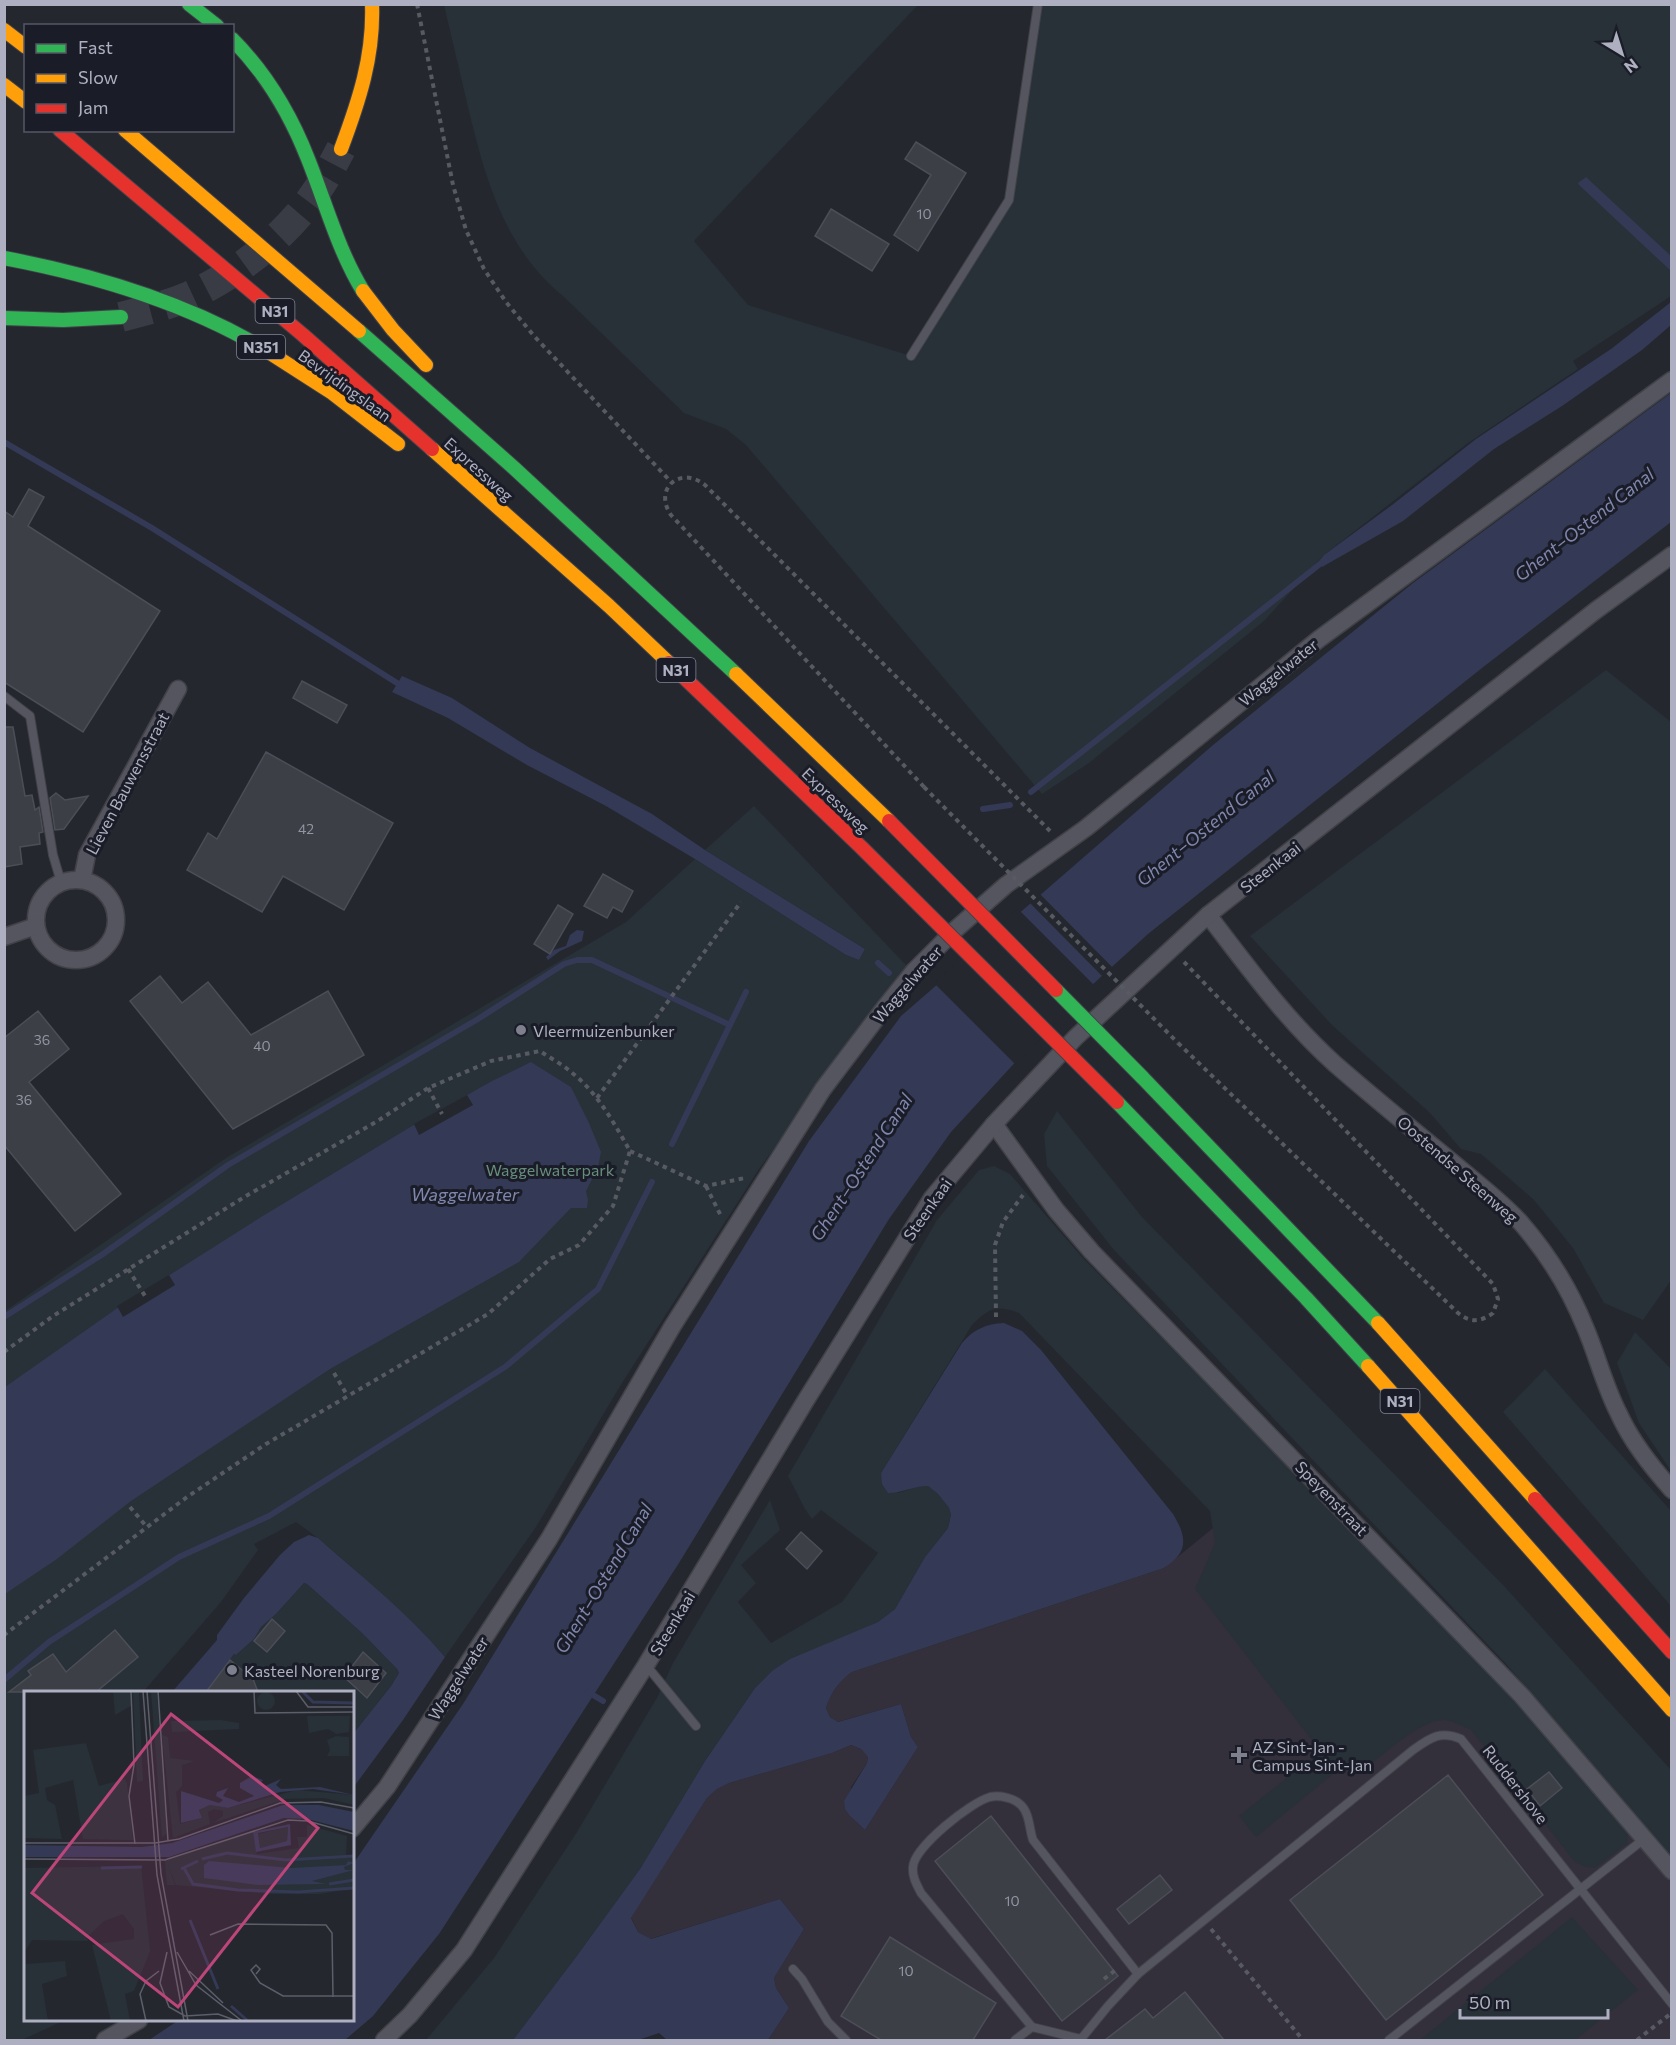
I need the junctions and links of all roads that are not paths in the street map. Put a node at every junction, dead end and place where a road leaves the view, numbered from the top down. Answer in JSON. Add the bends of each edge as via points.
{"nodes":[{"id":1,"x":189,"y":4,"type":"edge"},
{"id":2,"x":372,"y":4,"type":"edge"},
{"id":3,"x":1038,"y":4,"type":"edge"},
{"id":4,"x":214,"y":24,"type":"edge"},
{"id":5,"x":4,"y":30,"type":"edge"},
{"id":6,"x":234,"y":41,"type":"edge"},
{"id":7,"x":24,"y":46,"type":"edge"},
{"id":8,"x":4,"y":85,"type":"edge"},
{"id":9,"x":24,"y":100,"type":"edge"},
{"id":10,"x":62,"y":132,"type":"edge"},
{"id":11,"x":127,"y":132,"type":"edge"},
{"id":12,"x":341,"y":149,"type":"tunnel mouth"},
{"id":13,"x":4,"y":258,"type":"edge"},
{"id":14,"x":121,"y":317,"type":"tunnel mouth"},
{"id":15,"x":4,"y":318,"type":"edge"},
{"id":16,"x":911,"y":356,"type":"dead end"},
{"id":17,"x":434,"y":373,"type":"dead end"},
{"id":18,"x":1671,"y":380,"type":"edge"},
{"id":19,"x":447,"y":390,"type":"dead end"},
{"id":20,"x":479,"y":438,"type":"junction"},
{"id":21,"x":409,"y":454,"type":"dead end"},
{"id":22,"x":453,"y":486,"type":"dead end"},
{"id":23,"x":486,"y":497,"type":"junction"},
{"id":24,"x":1671,"y":555,"type":"edge"},
{"id":25,"x":178,"y":689,"type":"dead end"},
{"id":26,"x":4,"y":696,"type":"edge"},
{"id":27,"x":82,"y":880,"type":"junction"},
{"id":28,"x":61,"y":882,"type":"junction"},
{"id":29,"x":1208,"y":915,"type":"junction"},
{"id":30,"x":36,"y":926,"type":"junction"},
{"id":31,"x":4,"y":937,"type":"edge"},
{"id":32,"x":994,"y":1124,"type":"junction"},
{"id":33,"x":1671,"y":1490,"type":"edge"},
{"id":34,"x":1671,"y":1652,"type":"edge"},
{"id":35,"x":646,"y":1665,"type":"junction"},
{"id":36,"x":1671,"y":1710,"type":"edge"},
{"id":37,"x":696,"y":1726,"type":"dead end"},
{"id":38,"x":354,"y":1827,"type":"edge"},
{"id":39,"x":1644,"y":1839,"type":"junction"},
{"id":40,"x":1671,"y":1871,"type":"edge"},
{"id":41,"x":1581,"y":1890,"type":"junction"},
{"id":42,"x":793,"y":1969,"type":"dead end"},
{"id":43,"x":1138,"y":1974,"type":"junction"},
{"id":44,"x":1671,"y":2004,"type":"edge"},
{"id":45,"x":136,"y":2021,"type":"edge"},
{"id":46,"x":1032,"y":2027,"type":"junction"},
{"id":47,"x":105,"y":2040,"type":"edge"},
{"id":48,"x":384,"y":2040,"type":"edge"},
{"id":49,"x":846,"y":2040,"type":"edge"},
{"id":50,"x":1016,"y":2040,"type":"edge"},
{"id":51,"x":1389,"y":2040,"type":"edge"}],
"edges":[{"from":1,"to":4,"type":"highway"},
{"from":2,"to":12,"type":"highway","via":[[367,75]]},
{"from":3,"to":16,"type":"lane","via":[[1009,200]]},
{"from":5,"to":7,"type":"highway"},
{"from":6,"to":17,"type":"highway","via":[[284,102],[347,263],[366,296],[390,329]]},
{"from":8,"to":9,"type":"highway"},
{"from":10,"to":23,"type":"highway","name":"Expressweg","number":"N31","via":[[303,335]]},
{"from":11,"to":20,"type":"highway","name":"Expressweg","number":"N31","via":[[322,297]]},
{"from":13,"to":21,"type":"highway","name":"Bevrijdingslaan","number":"N351","via":[[120,285],[212,321],[319,384]]},
{"from":14,"to":15,"type":"highway","via":[[84,321]]},
{"from":18,"to":38,"type":"street","name":"Waggelwater","via":[[1319,639],[1086,828],[1006,885],[914,971],[824,1089],[769,1173],[672,1327],[549,1539],[387,1787]]},
{"from":19,"to":20,"type":"highway"},
{"from":20,"to":34,"type":"highway","name":"Expressweg","number":"N31","bridge":true,"via":[[747,682],[1142,1077],[1376,1321]]},
{"from":22,"to":23,"type":"highway"},
{"from":23,"to":36,"type":"highway","name":"Expressweg","number":"N31","bridge":true,"via":[[609,606],[862,848],[1117,1102],[1306,1298],[1430,1434]]},
{"from":24,"to":29,"type":"street","name":"Steenkaai"},
{"from":25,"to":27,"type":"street","name":"Lieven Bauwensstraat","via":[[87,855]]},
{"from":26,"to":28,"type":"lane","via":[[30,716]]},
{"from":27,"to":28,"type":"street"},
{"from":27,"to":30,"type":"street","via":[[104,891],[116,914],[110,941],[99,952],[86,959],[59,957],[48,950]]},
{"from":28,"to":30,"type":"street","via":[[40,900]]},
{"from":29,"to":32,"type":"street","name":"Steenkaai","via":[[1076,1037]]},
{"from":29,"to":33,"type":"street","name":"Oostendse Steenweg","via":[[1299,1030],[1521,1223],[1569,1292],[1618,1413]]},
{"from":30,"to":31,"type":"street"},
{"from":32,"to":35,"type":"street","name":"Steenkaai","via":[[932,1198]]},
{"from":32,"to":39,"type":"street","name":"Speyenstraat","via":[[1056,1210],[1092,1252],[1522,1696]]},
{"from":35,"to":37,"type":"lane"},
{"from":35,"to":48,"type":"street","name":"Steenkaai","via":[[464,1950]]},
{"from":39,"to":40,"type":"street","name":"Speyenstraat"},
{"from":39,"to":41,"type":"lane"},
{"from":41,"to":43,"type":"lane","name":"Ruddershove","via":[[1461,1739],[1449,1733],[1431,1738],[1413,1750]]},
{"from":41,"to":44,"type":"lane","name":"Ruddershove"},
{"from":41,"to":51,"type":"lane"},
{"from":42,"to":49,"type":"lane","via":[[828,2022]]},
{"from":43,"to":46,"type":"lane","via":[[1081,2039]]},
{"from":43,"to":46,"type":"lane","via":[[1033,1840],[1028,1816],[1021,1805],[992,1796],[977,1803],[950,1821],[923,1847],[913,1865],[914,1880]]},
{"from":45,"to":47,"type":"street"},
{"from":46,"to":50,"type":"lane"}]}
